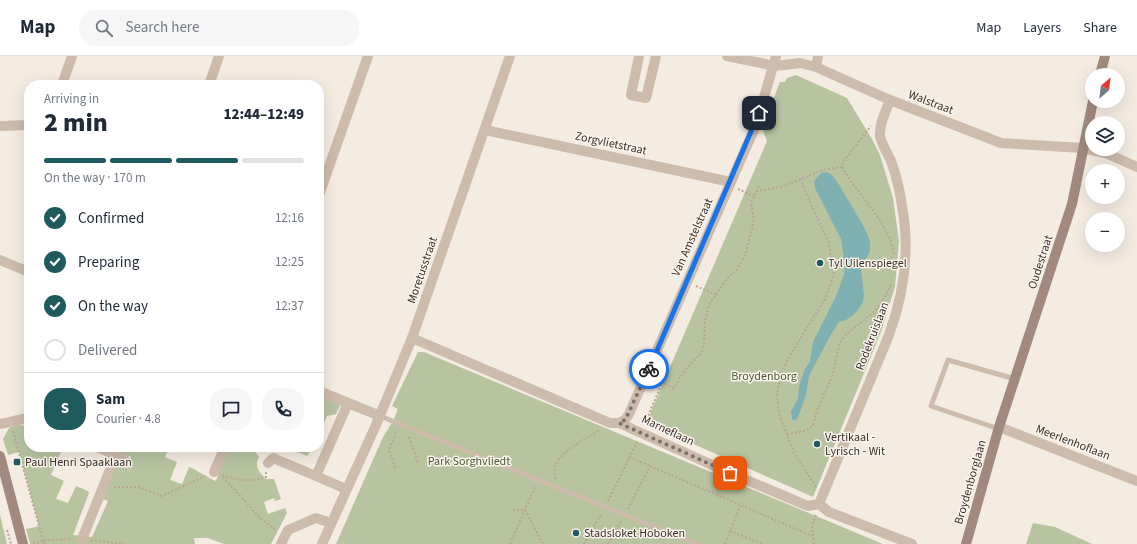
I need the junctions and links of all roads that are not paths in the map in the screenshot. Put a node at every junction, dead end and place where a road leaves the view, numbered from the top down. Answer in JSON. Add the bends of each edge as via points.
{"nodes":[{"id":1,"x":72,"y":56,"type":"edge"},
{"id":2,"x":219,"y":56,"type":"edge"},
{"id":3,"x":368,"y":56,"type":"edge"},
{"id":4,"x":510,"y":56,"type":"edge"},
{"id":5,"x":639,"y":56,"type":"edge"},
{"id":6,"x":656,"y":56,"type":"edge"},
{"id":7,"x":727,"y":56,"type":"edge"},
{"id":8,"x":818,"y":56,"type":"edge"},
{"id":9,"x":1105,"y":56,"type":"edge"},
{"id":10,"x":775,"y":61,"type":"edge"},
{"id":11,"x":816,"y":67,"type":"junction"},
{"id":12,"x":1102,"y":68,"type":"edge"},
{"id":13,"x":64,"y":80,"type":"edge"},
{"id":14,"x":211,"y":80,"type":"edge"},
{"id":15,"x":890,"y":100,"type":"junction"},
{"id":16,"x":1091,"y":108,"type":"edge"},
{"id":17,"x":24,"y":125,"type":"edge"},
{"id":18,"x":0,"y":126,"type":"edge"},
{"id":19,"x":485,"y":130,"type":"junction"},
{"id":20,"x":1082,"y":148,"type":"junction"},
{"id":21,"x":1137,"y":167,"type":"edge"},
{"id":22,"x":324,"y":181,"type":"edge"},
{"id":23,"x":730,"y":184,"type":"junction"},
{"id":24,"x":0,"y":260,"type":"edge"},
{"id":25,"x":24,"y":270,"type":"edge"},
{"id":26,"x":412,"y":338,"type":"junction"},
{"id":27,"x":1015,"y":379,"type":"junction"},
{"id":28,"x":324,"y":393,"type":"edge"},
{"id":29,"x":348,"y":403,"type":"junction"},
{"id":30,"x":380,"y":416,"type":"junction"},
{"id":31,"x":24,"y":421,"type":"edge"},
{"id":32,"x":5,"y":423,"type":"edge"},
{"id":33,"x":615,"y":423,"type":"junction"},
{"id":34,"x":999,"y":428,"type":"junction"},
{"id":35,"x":108,"y":452,"type":"edge"},
{"id":36,"x":223,"y":452,"type":"edge"},
{"id":37,"x":0,"y":456,"type":"edge"},
{"id":38,"x":268,"y":463,"type":"road end"},
{"id":39,"x":214,"y":472,"type":"road end"},
{"id":40,"x":316,"y":476,"type":"junction"},
{"id":41,"x":1137,"y":481,"type":"edge"},
{"id":42,"x":346,"y":488,"type":"junction"},
{"id":43,"x":819,"y":504,"type":"junction"},
{"id":44,"x":331,"y":523,"type":"junction"},
{"id":45,"x":82,"y":539,"type":"dead end"},
{"id":46,"x":283,"y":540,"type":"edge"},
{"id":47,"x":23,"y":544,"type":"edge"},
{"id":48,"x":322,"y":544,"type":"edge"},
{"id":49,"x":698,"y":544,"type":"edge"},
{"id":50,"x":912,"y":544,"type":"edge"},
{"id":51,"x":966,"y":544,"type":"edge"}],
"edges":[{"from":1,"to":13,"type":"street"},
{"from":2,"to":14,"type":"street"},
{"from":3,"to":22,"type":"street"},
{"from":4,"to":19,"type":"street","name":"Moretusstraat"},
{"from":5,"to":6,"type":"street","via":[[631,95],[646,98]]},
{"from":7,"to":10,"type":"street","name":"Walstraat"},
{"from":8,"to":11,"type":"street"},
{"from":9,"to":12,"type":"street"},
{"from":10,"to":11,"type":"street","name":"Walstraat"},
{"from":10,"to":23,"type":"street","name":"Van Amstelstraat","via":[[756,124]]},
{"from":11,"to":15,"type":"street","name":"Walstraat"},
{"from":15,"to":20,"type":"street","name":"Walstraat","via":[[1001,143]]},
{"from":15,"to":43,"type":"street","name":"Rodekruislaan","via":[[880,136],[891,163],[902,207],[906,244],[903,282],[889,335]]},
{"from":16,"to":20,"type":"street","name":"Oudestraat"},
{"from":17,"to":18,"type":"street"},
{"from":19,"to":23,"type":"street","name":"Zorgvlietstraat","via":[[724,179]]},
{"from":19,"to":26,"type":"street","name":"Moretusstraat"},
{"from":20,"to":21,"type":"street","name":"Walstraat","via":[[1108,154]]},
{"from":20,"to":27,"type":"street","name":"Oudestraat","via":[[1072,204]]},
{"from":23,"to":33,"type":"street","name":"Van Amstelstraat","via":[[628,414],[625,420]]},
{"from":24,"to":25,"type":"street"},
{"from":26,"to":30,"type":"street","name":"Moretusstraat"},
{"from":26,"to":33,"type":"street","name":"Marneflaan"},
{"from":27,"to":34,"type":"street","name":"Oudestraat"},
{"from":27,"to":34,"type":"lane","via":[[948,360],[931,406]]},
{"from":28,"to":29,"type":"street"},
{"from":29,"to":30,"type":"street"},
{"from":29,"to":40,"type":"street"},
{"from":30,"to":42,"type":"street","name":"Moretusstraat"},
{"from":30,"to":49,"type":"lane"},
{"from":31,"to":32,"type":"street"},
{"from":33,"to":43,"type":"street","name":"Marneflaan","via":[[641,432],[808,506]]},
{"from":34,"to":41,"type":"street","name":"Meerlenhoflaan"},
{"from":34,"to":51,"type":"street","name":"Broydenborglaan"},
{"from":35,"to":45,"type":"street","via":[[120,457],[102,487]]},
{"from":36,"to":39,"type":"street"},
{"from":37,"to":47,"type":"street"},
{"from":38,"to":40,"type":"street","via":[[273,458]]},
{"from":40,"to":42,"type":"street"},
{"from":42,"to":44,"type":"street","name":"Moretusstraat"},
{"from":43,"to":50,"type":"street","name":"Marneflaan","via":[[829,512]]},
{"from":44,"to":46,"type":"street","via":[[316,518],[288,530]]},
{"from":44,"to":48,"type":"street","name":"Moretusstraat"}]}
